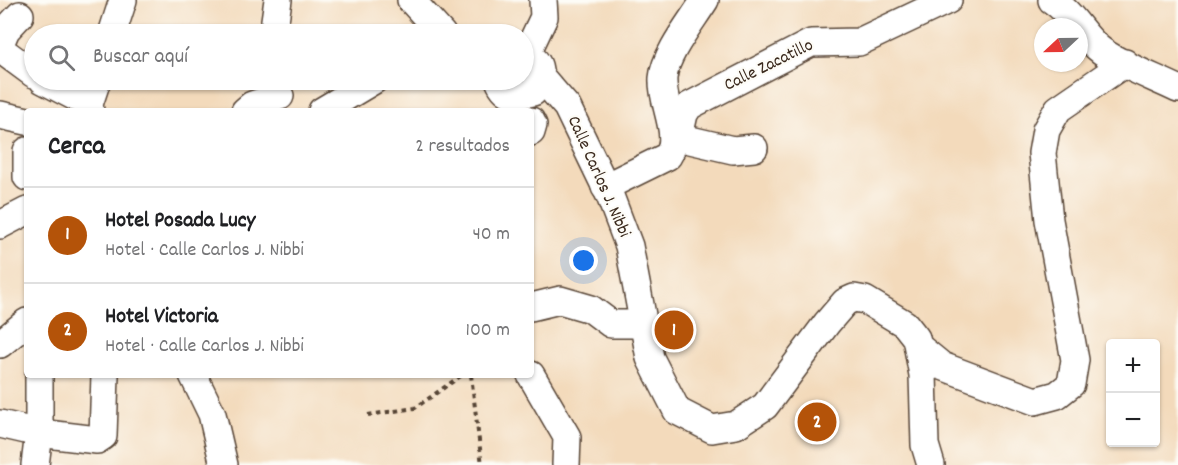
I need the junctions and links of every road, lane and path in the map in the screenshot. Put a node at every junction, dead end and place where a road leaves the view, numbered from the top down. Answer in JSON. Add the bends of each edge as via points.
{"nodes":[{"id":1,"x":123,"y":0,"type":"edge"},
{"id":2,"x":278,"y":0,"type":"edge"},
{"id":3,"x":411,"y":0,"type":"edge"},
{"id":4,"x":705,"y":0,"type":"edge"},
{"id":5,"x":948,"y":0,"type":"edge"},
{"id":6,"x":1052,"y":0,"type":"edge"},
{"id":7,"x":547,"y":6,"type":"edge"},
{"id":8,"x":20,"y":15,"type":"dead end"},
{"id":9,"x":115,"y":24,"type":"edge"},
{"id":10,"x":274,"y":24,"type":"edge"},
{"id":11,"x":433,"y":24,"type":"edge"},
{"id":12,"x":0,"y":47,"type":"edge"},
{"id":13,"x":534,"y":49,"type":"edge"},
{"id":14,"x":1125,"y":63,"type":"junction"},
{"id":15,"x":24,"y":66,"type":"edge"},
{"id":16,"x":534,"y":67,"type":"edge"},
{"id":17,"x":1178,"y":89,"type":"edge"},
{"id":18,"x":70,"y":90,"type":"edge"},
{"id":19,"x":357,"y":90,"type":"edge"},
{"id":20,"x":533,"y":90,"type":"edge"},
{"id":21,"x":280,"y":96,"type":"edge"},
{"id":22,"x":514,"y":96,"type":"edge"},
{"id":23,"x":92,"y":98,"type":"edge"},
{"id":24,"x":248,"y":108,"type":"edge"},
{"id":25,"x":327,"y":108,"type":"edge"},
{"id":26,"x":0,"y":116,"type":"edge"},
{"id":27,"x":24,"y":120,"type":"edge"},
{"id":28,"x":676,"y":136,"type":"junction"},
{"id":29,"x":754,"y":148,"type":"dead end"},
{"id":30,"x":605,"y":187,"type":"junction"},
{"id":31,"x":24,"y":213,"type":"edge"},
{"id":32,"x":617,"y":215,"type":"junction"},
{"id":33,"x":0,"y":225,"type":"edge"},
{"id":34,"x":639,"y":238,"type":"dead end"},
{"id":35,"x":534,"y":299,"type":"edge"},
{"id":36,"x":642,"y":324,"type":"junction"},
{"id":37,"x":932,"y":370,"type":"junction"},
{"id":38,"x":39,"y":378,"type":"edge"},
{"id":39,"x":105,"y":378,"type":"edge"},
{"id":40,"x":194,"y":378,"type":"edge"},
{"id":41,"x":458,"y":378,"type":"edge"},
{"id":42,"x":471,"y":378,"type":"edge"},
{"id":43,"x":533,"y":378,"type":"edge"},
{"id":44,"x":368,"y":415,"type":"dead end"},
{"id":45,"x":0,"y":424,"type":"edge"},
{"id":46,"x":39,"y":433,"type":"junction"},
{"id":47,"x":35,"y":465,"type":"edge"},
{"id":48,"x":224,"y":465,"type":"edge"},
{"id":49,"x":482,"y":465,"type":"edge"},
{"id":50,"x":566,"y":465,"type":"edge"},
{"id":51,"x":931,"y":465,"type":"edge"}],
"edges":[{"from":1,"to":9,"type":"street"},
{"from":2,"to":10,"type":"street"},
{"from":3,"to":11,"type":"street"},
{"from":4,"to":28,"type":"street","via":[[674,48],[663,76],[664,99]]},
{"from":5,"to":28,"type":"street","name":"Calle Zacatillo","via":[[859,42],[811,44],[690,106]]},
{"from":6,"to":14,"type":"street","via":[[1071,14],[1106,55]]},
{"from":7,"to":13,"type":"street"},
{"from":8,"to":12,"type":"street","via":[[6,30]]},
{"from":12,"to":15,"type":"street"},
{"from":14,"to":17,"type":"street"},
{"from":14,"to":37,"type":"street","via":[[1058,110],[1046,130],[1042,153],[1048,220],[1075,360],[1071,384],[1057,395],[1035,401]]},
{"from":16,"to":30,"type":"street","name":"Calle Carlos J. Nibbi","via":[[567,107]]},
{"from":18,"to":23,"type":"street"},
{"from":19,"to":25,"type":"street"},
{"from":20,"to":22,"type":"street"},
{"from":21,"to":24,"type":"street"},
{"from":26,"to":27,"type":"street"},
{"from":28,"to":29,"type":"street","via":[[733,150]]},
{"from":28,"to":30,"type":"street","name":"Calle Zacatillo","via":[[668,156]]},
{"from":30,"to":32,"type":"street","name":"Calle Carlos J. Nibbi"},
{"from":31,"to":33,"type":"street"},
{"from":32,"to":34,"type":"street"},
{"from":32,"to":36,"type":"street","name":"Calle Carlos J. Nibbi","via":[[629,246]]},
{"from":35,"to":36,"type":"street","via":[[560,300],[591,309],[611,324]]},
{"from":36,"to":37,"type":"street","name":"Calle Carlos J. Nibbi","via":[[650,358],[677,411],[712,429],[736,425],[765,406],[839,309],[854,298],[865,300],[904,324]]},
{"from":37,"to":51,"type":"street","name":"Calle Carlos J. Nibbi","via":[[925,445]]},
{"from":38,"to":46,"type":"street"},
{"from":39,"to":46,"type":"street","via":[[103,436],[97,440],[73,439]]},
{"from":40,"to":48,"type":"street","via":[[212,414]]},
{"from":41,"to":44,"type":"path","via":[[415,408]]},
{"from":42,"to":49,"type":"path"},
{"from":43,"to":50,"type":"street","via":[[567,437]]},
{"from":45,"to":46,"type":"street"},
{"from":46,"to":47,"type":"street"}]}
